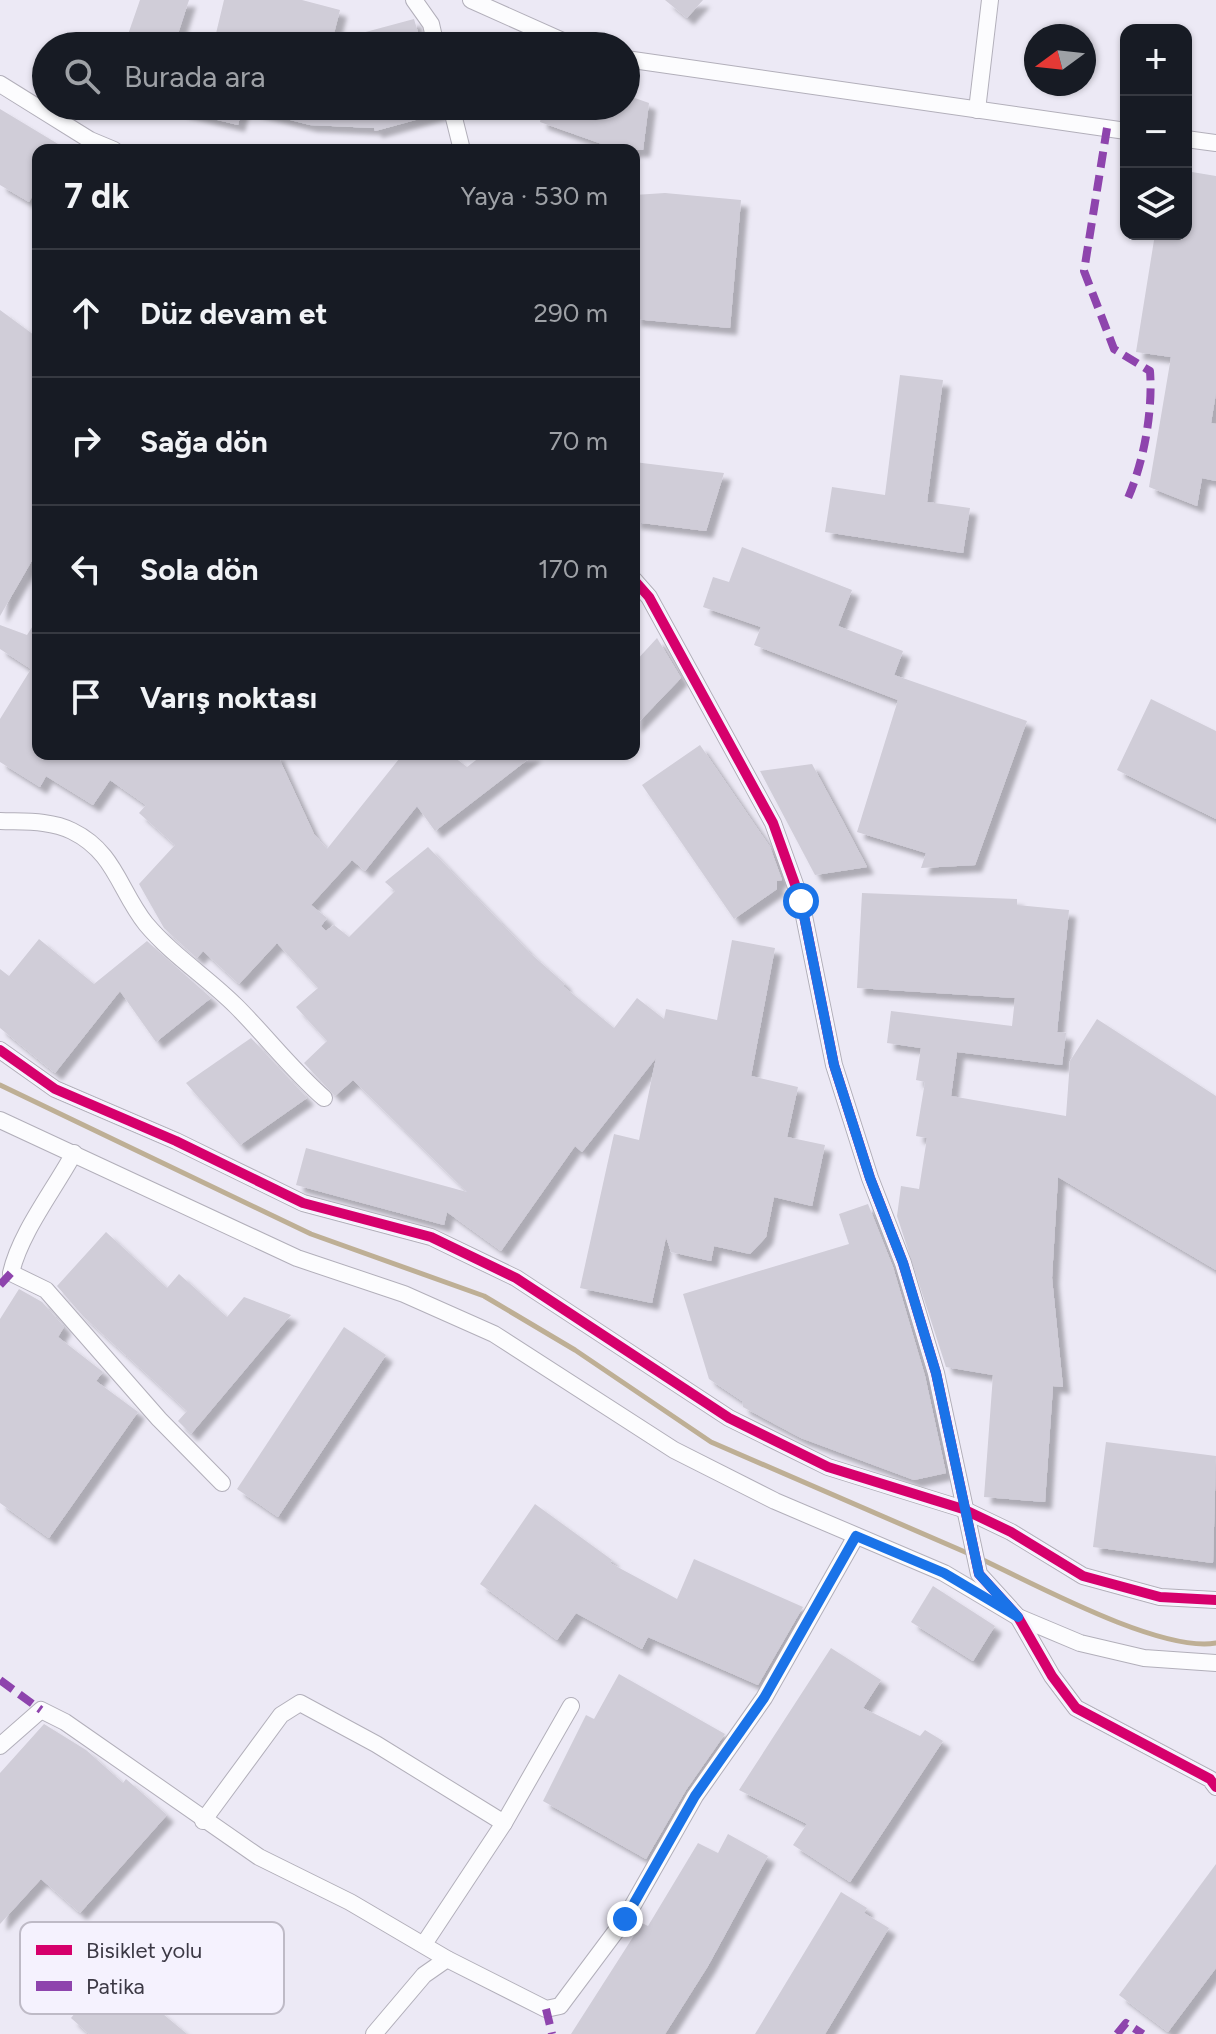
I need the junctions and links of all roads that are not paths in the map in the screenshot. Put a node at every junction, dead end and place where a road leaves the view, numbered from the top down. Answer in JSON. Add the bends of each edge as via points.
{"nodes":[{"id":1,"x":414,"y":0,"type":"edge"},
{"id":2,"x":471,"y":0,"type":"edge"},
{"id":3,"x":990,"y":0,"type":"edge"},
{"id":4,"x":433,"y":32,"type":"edge"},
{"id":5,"x":543,"y":32,"type":"edge"},
{"id":6,"x":640,"y":61,"type":"edge"},
{"id":7,"x":0,"y":84,"type":"edge"},
{"id":8,"x":32,"y":104,"type":"edge"},
{"id":9,"x":977,"y":110,"type":"junction"},
{"id":10,"x":58,"y":120,"type":"edge"},
{"id":11,"x":454,"y":120,"type":"edge"},
{"id":12,"x":1120,"y":130,"type":"edge"},
{"id":13,"x":1192,"y":140,"type":"edge"},
{"id":14,"x":1216,"y":143,"type":"edge"},
{"id":15,"x":100,"y":144,"type":"edge"},
{"id":16,"x":460,"y":144,"type":"edge"},
{"id":17,"x":640,"y":587,"type":"edge"},
{"id":18,"x":0,"y":821,"type":"edge"},
{"id":19,"x":0,"y":1050,"type":"edge"},
{"id":20,"x":324,"y":1098,"type":"dead end"},
{"id":21,"x":0,"y":1120,"type":"edge"},
{"id":22,"x":74,"y":1153,"type":"junction"},
{"id":23,"x":222,"y":1483,"type":"dead end"},
{"id":24,"x":963,"y":1509,"type":"junction"},
{"id":25,"x":856,"y":1536,"type":"junction"},
{"id":26,"x":1216,"y":1600,"type":"edge"},
{"id":27,"x":1018,"y":1617,"type":"junction"},
{"id":28,"x":1216,"y":1663,"type":"edge"},
{"id":29,"x":571,"y":1706,"type":"dead end"},
{"id":30,"x":0,"y":1746,"type":"edge"},
{"id":31,"x":1216,"y":1787,"type":"edge"},
{"id":32,"x":203,"y":1821,"type":"junction"},
{"id":33,"x":504,"y":1823,"type":"junction"},
{"id":34,"x":424,"y":1944,"type":"junction"},
{"id":35,"x":447,"y":1959,"type":"junction"},
{"id":36,"x":374,"y":2034,"type":"edge"}],
"edges":[{"from":1,"to":4,"type":"street"},
{"from":2,"to":5,"type":"street"},
{"from":3,"to":9,"type":"street"},
{"from":6,"to":9,"type":"street"},
{"from":7,"to":8,"type":"street"},
{"from":9,"to":12,"type":"street"},
{"from":10,"to":15,"type":"street"},
{"from":11,"to":16,"type":"street"},
{"from":13,"to":14,"type":"street"},
{"from":17,"to":24,"type":"street","via":[[778,836],[801,901],[834,1065],[936,1373]]},
{"from":18,"to":20,"type":"street","via":[[53,823],[99,849],[144,921],[175,955],[236,1005]]},
{"from":19,"to":24,"type":"street","via":[[55,1089],[303,1203],[431,1237],[516,1278],[729,1418],[828,1467]]},
{"from":21,"to":22,"type":"street"},
{"from":22,"to":23,"type":"street","via":[[17,1247],[11,1273],[46,1290]]},
{"from":22,"to":25,"type":"street","via":[[297,1258],[404,1294],[494,1334],[674,1450]]},
{"from":24,"to":26,"type":"street","via":[[1083,1576],[1160,1597]]},
{"from":24,"to":27,"type":"street","via":[[977,1569]]},
{"from":25,"to":27,"type":"street","via":[[944,1573]]},
{"from":25,"to":35,"type":"street","via":[[764,1698],[695,1796],[625,1919],[560,2006],[546,2009]]},
{"from":27,"to":28,"type":"street","via":[[1080,1643],[1144,1658]]},
{"from":27,"to":31,"type":"street","via":[[1076,1708],[1210,1779]]},
{"from":29,"to":33,"type":"street"},
{"from":30,"to":32,"type":"street","via":[[41,1710]]},
{"from":32,"to":33,"type":"street","via":[[281,1715],[300,1703]]},
{"from":32,"to":34,"type":"street","via":[[259,1857]]},
{"from":33,"to":34,"type":"street"},
{"from":34,"to":35,"type":"street"},
{"from":35,"to":36,"type":"street","via":[[424,1975]]}]}
